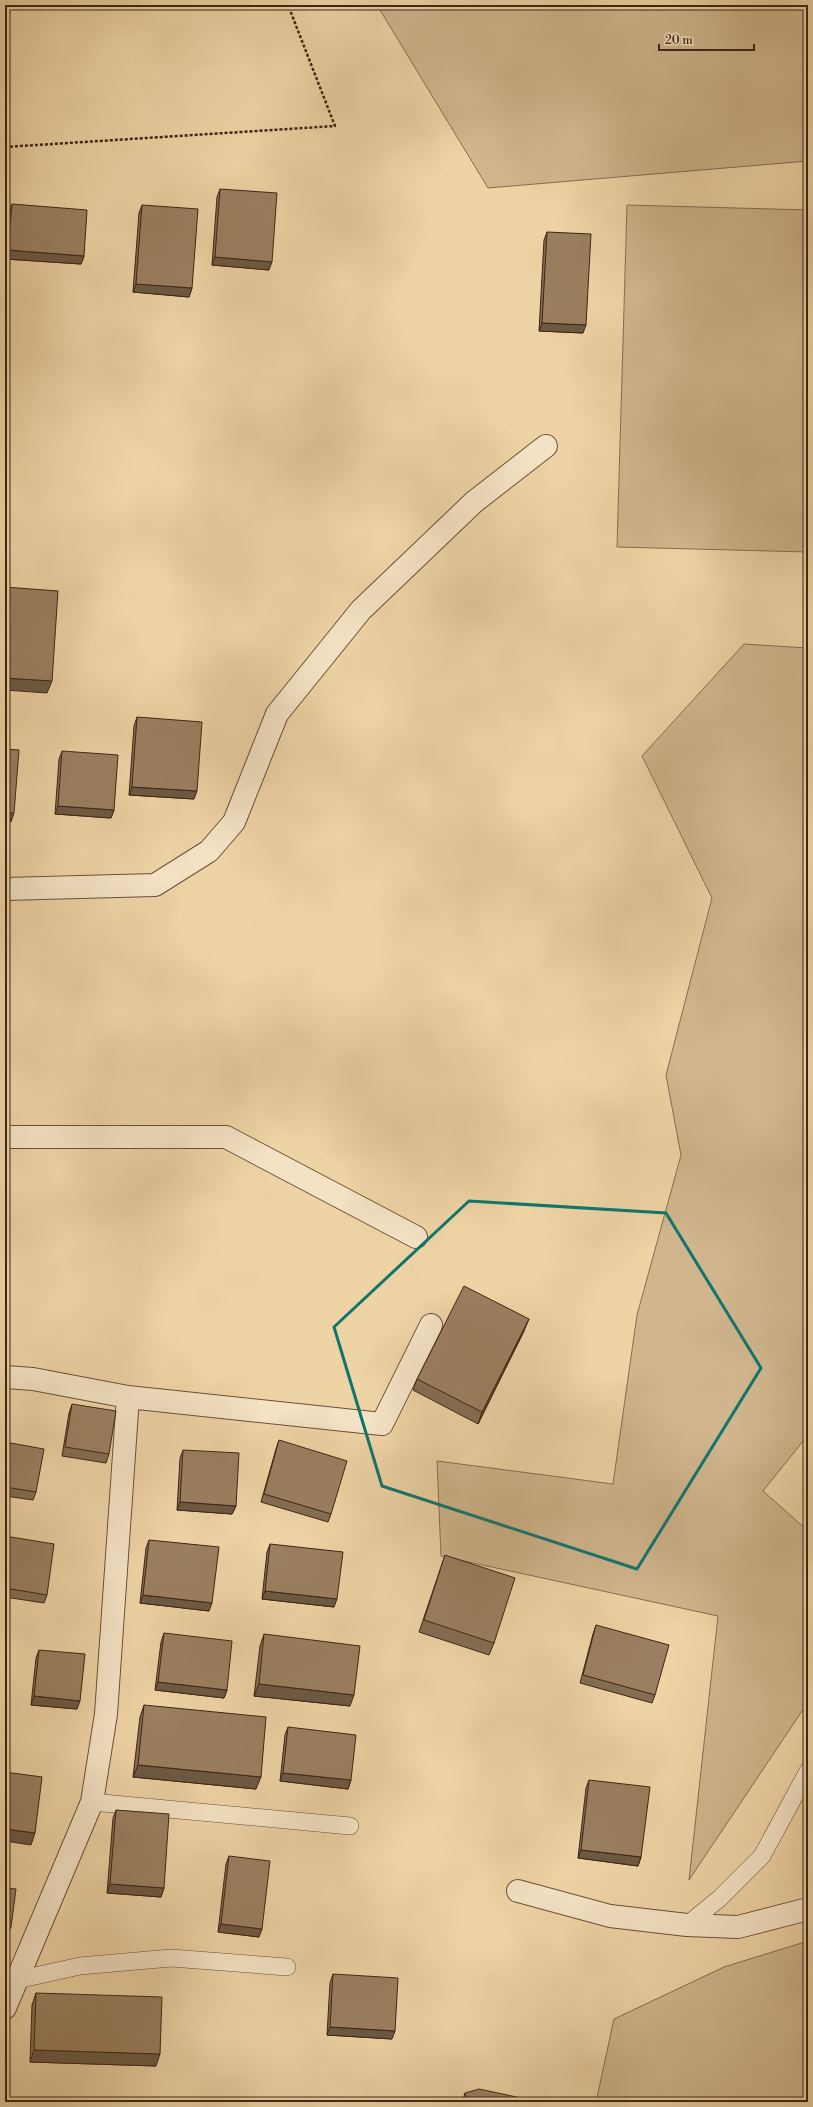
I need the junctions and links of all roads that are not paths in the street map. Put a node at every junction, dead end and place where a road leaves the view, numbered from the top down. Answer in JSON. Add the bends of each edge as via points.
{"nodes":[{"id":1,"x":546,"y":446,"type":"dead end"},
{"id":2,"x":5,"y":889,"type":"edge"},
{"id":3,"x":5,"y":1137,"type":"edge"},
{"id":4,"x":416,"y":1237,"type":"dead end"},
{"id":5,"x":431,"y":1325,"type":"dead end"},
{"id":6,"x":5,"y":1377,"type":"edge"},
{"id":7,"x":128,"y":1397,"type":"junction"},
{"id":8,"x":808,"y":1772,"type":"edge"},
{"id":9,"x":92,"y":1802,"type":"junction"},
{"id":10,"x":350,"y":1826,"type":"dead end"},
{"id":11,"x":518,"y":1891,"type":"dead end"},
{"id":12,"x":808,"y":1909,"type":"edge"},
{"id":13,"x":687,"y":1925,"type":"junction"},
{"id":14,"x":287,"y":1967,"type":"dead end"},
{"id":15,"x":17,"y":1980,"type":"junction"},
{"id":16,"x":5,"y":2008,"type":"edge"}],
"edges":[{"from":1,"to":2,"type":"street","via":[[474,502],[361,610],[277,714],[234,822],[209,851],[155,885]]},
{"from":3,"to":4,"type":"street","via":[[226,1138]]},
{"from":5,"to":7,"type":"street","via":[[382,1424]]},
{"from":6,"to":7,"type":"street","via":[[33,1379]]},
{"from":7,"to":9,"type":"street","via":[[106,1714]]},
{"from":8,"to":13,"type":"lane","via":[[762,1856],[720,1898]]},
{"from":9,"to":10,"type":"lane"},
{"from":9,"to":15,"type":"street"},
{"from":11,"to":13,"type":"street","via":[[610,1916]]},
{"from":12,"to":13,"type":"street","via":[[738,1927]]},
{"from":14,"to":15,"type":"lane","via":[[171,1958],[80,1966]]},
{"from":15,"to":16,"type":"street"}]}
